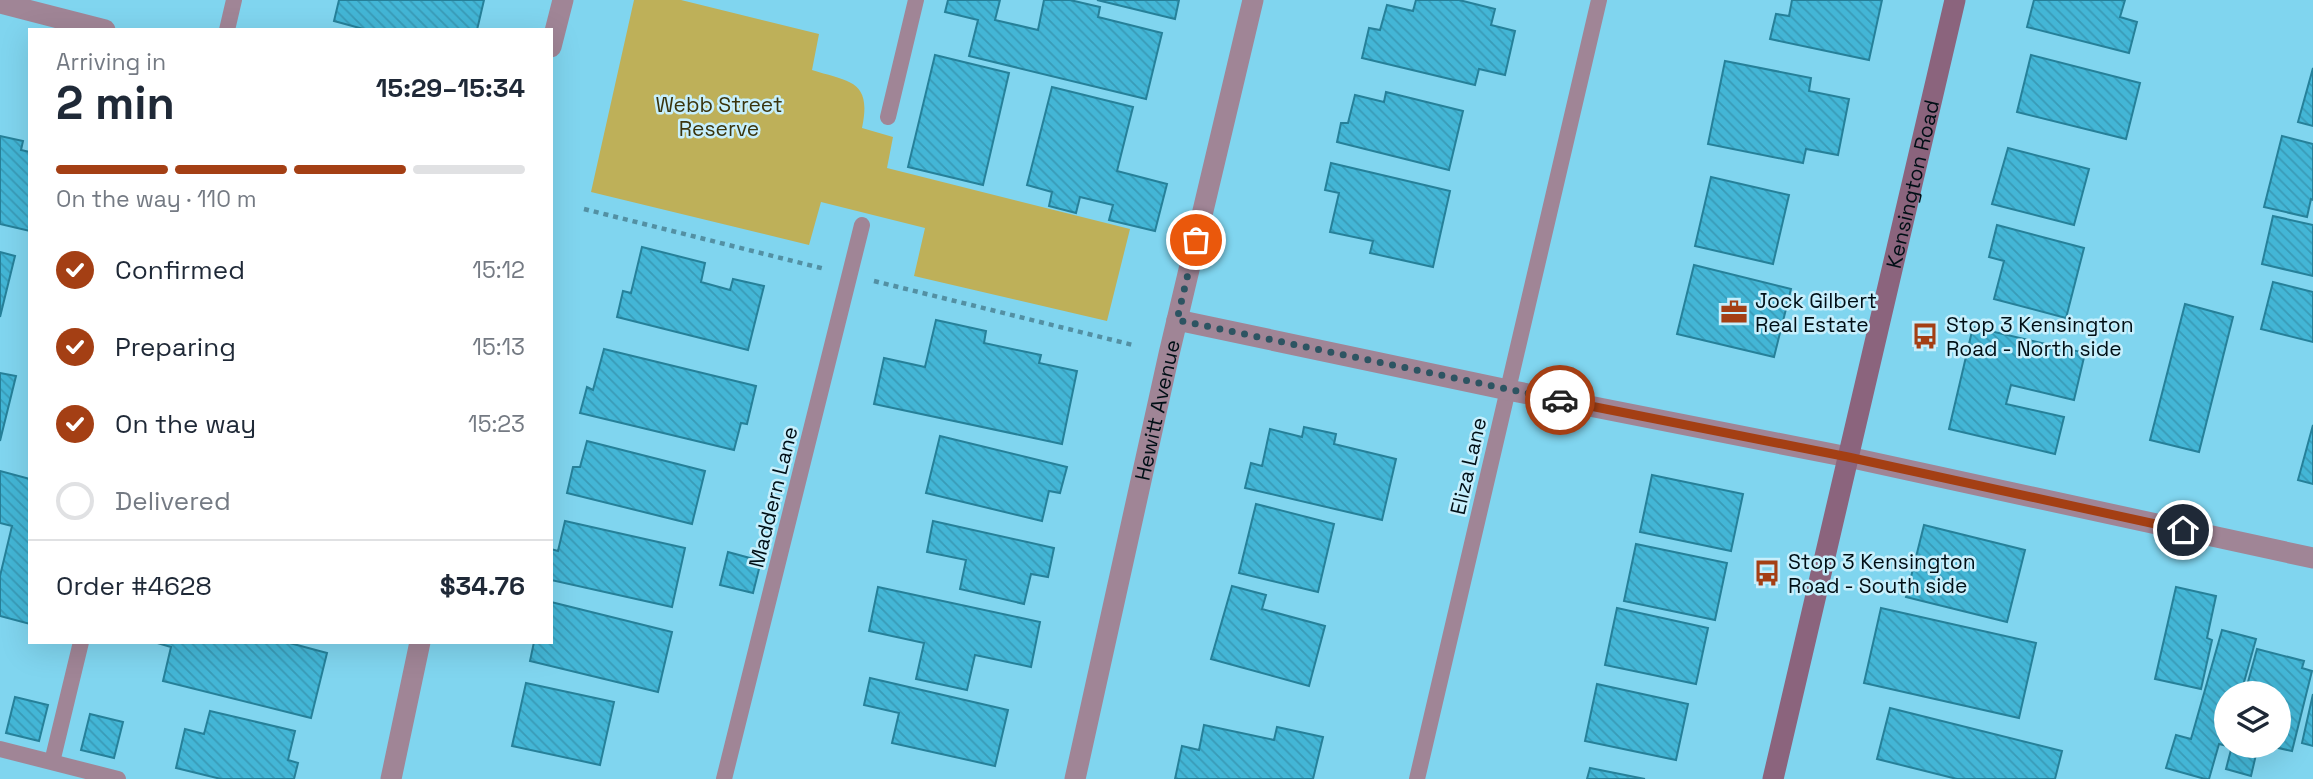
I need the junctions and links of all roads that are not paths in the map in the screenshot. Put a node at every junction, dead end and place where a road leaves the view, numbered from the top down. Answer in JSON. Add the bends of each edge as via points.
{"nodes":[{"id":1,"x":234,"y":0,"type":"edge"},
{"id":2,"x":563,"y":0,"type":"edge"},
{"id":3,"x":916,"y":0,"type":"edge"},
{"id":4,"x":1253,"y":0,"type":"edge"},
{"id":5,"x":1599,"y":0,"type":"edge"},
{"id":6,"x":1955,"y":0,"type":"edge"},
{"id":7,"x":0,"y":3,"type":"edge"},
{"id":8,"x":97,"y":28,"type":"edge"},
{"id":9,"x":227,"y":28,"type":"edge"},
{"id":10,"x":553,"y":39,"type":"edge"},
{"id":11,"x":888,"y":117,"type":"dead end"},
{"id":12,"x":862,"y":225,"type":"dead end"},
{"id":13,"x":1177,"y":320,"type":"junction"},
{"id":14,"x":1508,"y":390,"type":"junction"},
{"id":15,"x":1848,"y":457,"type":"junction"},
{"id":16,"x":2313,"y":558,"type":"edge"},
{"id":17,"x":81,"y":644,"type":"edge"},
{"id":18,"x":420,"y":644,"type":"edge"},
{"id":19,"x":0,"y":749,"type":"edge"},
{"id":20,"x":52,"y":762,"type":"junction"},
{"id":21,"x":118,"y":779,"type":"edge"},
{"id":22,"x":391,"y":779,"type":"edge"},
{"id":23,"x":724,"y":779,"type":"edge"},
{"id":24,"x":1075,"y":779,"type":"edge"},
{"id":25,"x":1417,"y":779,"type":"edge"},
{"id":26,"x":1773,"y":779,"type":"edge"}],
"edges":[{"from":1,"to":9,"type":"lane"},
{"from":2,"to":10,"type":"street"},
{"from":3,"to":11,"type":"lane"},
{"from":4,"to":13,"type":"street","name":"Hewitt Avenue"},
{"from":5,"to":14,"type":"lane","name":"Eliza Lane"},
{"from":6,"to":15,"type":"main road","name":"Kensington Road"},
{"from":7,"to":8,"type":"street"},
{"from":12,"to":23,"type":"lane","name":"Maddern Lane"},
{"from":13,"to":14,"type":"street"},
{"from":13,"to":24,"type":"street","name":"Hewitt Avenue"},
{"from":14,"to":15,"type":"street"},
{"from":14,"to":25,"type":"lane","name":"Eliza Lane"},
{"from":15,"to":16,"type":"street"},
{"from":15,"to":26,"type":"main road","name":"Kensington Road"},
{"from":17,"to":20,"type":"lane"},
{"from":18,"to":22,"type":"street"},
{"from":19,"to":20,"type":"lane"},
{"from":20,"to":21,"type":"lane"}]}
